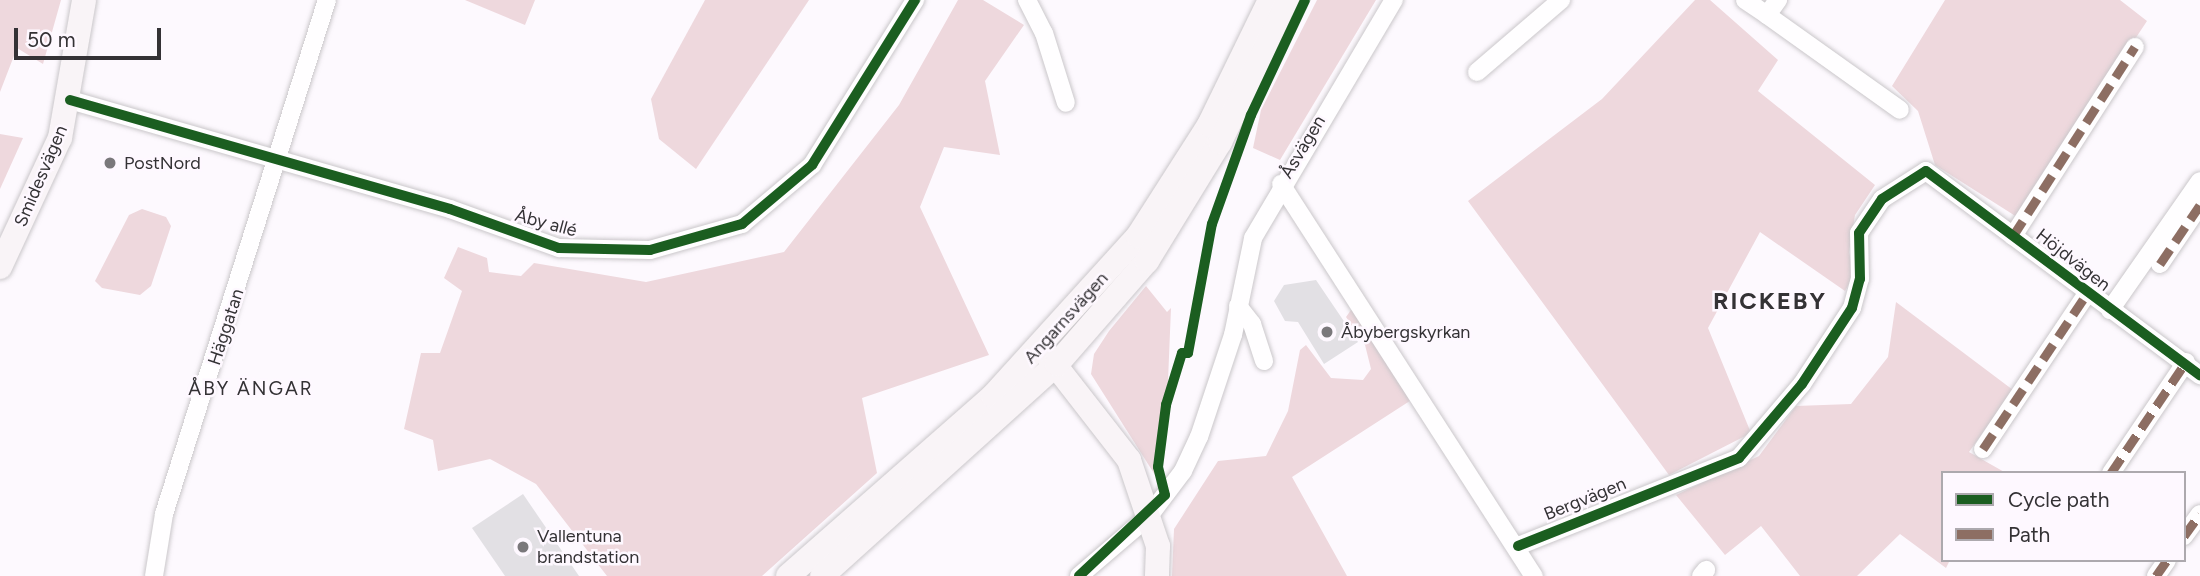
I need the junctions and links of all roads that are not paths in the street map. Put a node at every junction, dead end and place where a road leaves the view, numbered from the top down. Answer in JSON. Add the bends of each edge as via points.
{"nodes":[{"id":1,"x":84,"y":0,"type":"edge"},
{"id":2,"x":327,"y":0,"type":"edge"},
{"id":3,"x":915,"y":0,"type":"edge"},
{"id":4,"x":1027,"y":0,"type":"edge"},
{"id":5,"x":1270,"y":0,"type":"edge"},
{"id":6,"x":1289,"y":0,"type":"edge"},
{"id":7,"x":1394,"y":0,"type":"edge"},
{"id":8,"x":1561,"y":0,"type":"edge"},
{"id":9,"x":1745,"y":0,"type":"edge"},
{"id":10,"x":1773,"y":7,"type":"edge"},
{"id":11,"x":2135,"y":47,"type":"dead end"},
{"id":12,"x":1476,"y":72,"type":"dead end"},
{"id":13,"x":70,"y":100,"type":"junction"},
{"id":14,"x":1066,"y":103,"type":"dead end"},
{"id":15,"x":1900,"y":110,"type":"dead end"},
{"id":16,"x":280,"y":160,"type":"junction"},
{"id":17,"x":1926,"y":171,"type":"joint"},
{"id":18,"x":2200,"y":181,"type":"edge"},
{"id":19,"x":1281,"y":184,"type":"junction"},
{"id":20,"x":2200,"y":205,"type":"edge"},
{"id":21,"x":2013,"y":236,"type":"junction"},
{"id":22,"x":2160,"y":264,"type":"dead end"},
{"id":23,"x":0,"y":267,"type":"edge"},
{"id":24,"x":2086,"y":295,"type":"junction"},
{"id":25,"x":1238,"y":306,"type":"junction"},
{"id":26,"x":2110,"y":310,"type":"junction"},
{"id":27,"x":1049,"y":356,"type":"junction"},
{"id":28,"x":1264,"y":361,"type":"dead end"},
{"id":29,"x":2186,"y":362,"type":"junction"},
{"id":30,"x":2200,"y":375,"type":"edge"},
{"id":31,"x":1983,"y":449,"type":"dead end"},
{"id":32,"x":2112,"y":471,"type":"edge"},
{"id":33,"x":2200,"y":514,"type":"edge"},
{"id":34,"x":1149,"y":516,"type":"junction"},
{"id":35,"x":2186,"y":533,"type":"edge"},
{"id":36,"x":1518,"y":546,"type":"junction"},
{"id":37,"x":154,"y":576,"type":"edge"},
{"id":38,"x":788,"y":576,"type":"edge"},
{"id":39,"x":822,"y":576,"type":"edge"},
{"id":40,"x":1079,"y":576,"type":"edge"},
{"id":41,"x":1157,"y":576,"type":"edge"},
{"id":42,"x":1534,"y":576,"type":"edge"}],
"edges":[{"from":1,"to":13,"type":"main road","name":"Smidesvägen"},
{"from":2,"to":16,"type":"street"},
{"from":3,"to":16,"type":"street","name":"Åby allé","via":[[812,165],[743,224],[650,250],[559,247]]},
{"from":4,"to":14,"type":"street","via":[[1044,33]]},
{"from":5,"to":27,"type":"main road","name":"Angarnsvägen","via":[[1209,125],[1138,236]]},
{"from":6,"to":27,"type":"main road","name":"Angarnsvägen","via":[[1220,142],[1147,261]]},
{"from":7,"to":19,"type":"street","name":"Åsvägen"},
{"from":8,"to":12,"type":"street"},
{"from":9,"to":10,"type":"street"},
{"from":10,"to":15,"type":"street"},
{"from":11,"to":21,"type":"street","name":"Höjdvägen"},
{"from":13,"to":16,"type":"street","name":"Åby allé"},
{"from":13,"to":23,"type":"main road","name":"Smidesvägen","via":[[60,138]]},
{"from":16,"to":37,"type":"street","name":"Häggatan","via":[[164,514]]},
{"from":17,"to":21,"type":"street","name":"Höjdvägen"},
{"from":17,"to":36,"type":"street","name":"Bergvägen","via":[[1882,199],[1859,233],[1860,279],[1852,308],[1802,384],[1739,458]]},
{"from":18,"to":26,"type":"street","name":"Höjdvägen"},
{"from":19,"to":25,"type":"street","name":"Åsvägen","via":[[1252,239]]},
{"from":19,"to":36,"type":"street"},
{"from":20,"to":22,"type":"street"},
{"from":21,"to":24,"type":"street","name":"Höjdvägen"},
{"from":24,"to":26,"type":"street","name":"Höjdvägen"},
{"from":24,"to":31,"type":"street","name":"Höjdvägen"},
{"from":25,"to":28,"type":"street","via":[[1252,324]]},
{"from":25,"to":34,"type":"street","name":"Åsvägen","via":[[1199,438]]},
{"from":26,"to":29,"type":"street","name":"Höjdvägen"},
{"from":27,"to":34,"type":"main road","via":[[1129,460]]},
{"from":27,"to":38,"type":"main road","name":"Angarnsvägen"},
{"from":27,"to":39,"type":"main road","name":"Angarnsvägen"},
{"from":29,"to":30,"type":"street","name":"Höjdvägen"},
{"from":29,"to":32,"type":"street"},
{"from":33,"to":35,"type":"street"},
{"from":34,"to":40,"type":"street","name":"Åsvägen"},
{"from":34,"to":41,"type":"main road","via":[[1158,546]]},
{"from":36,"to":42,"type":"street"}]}
